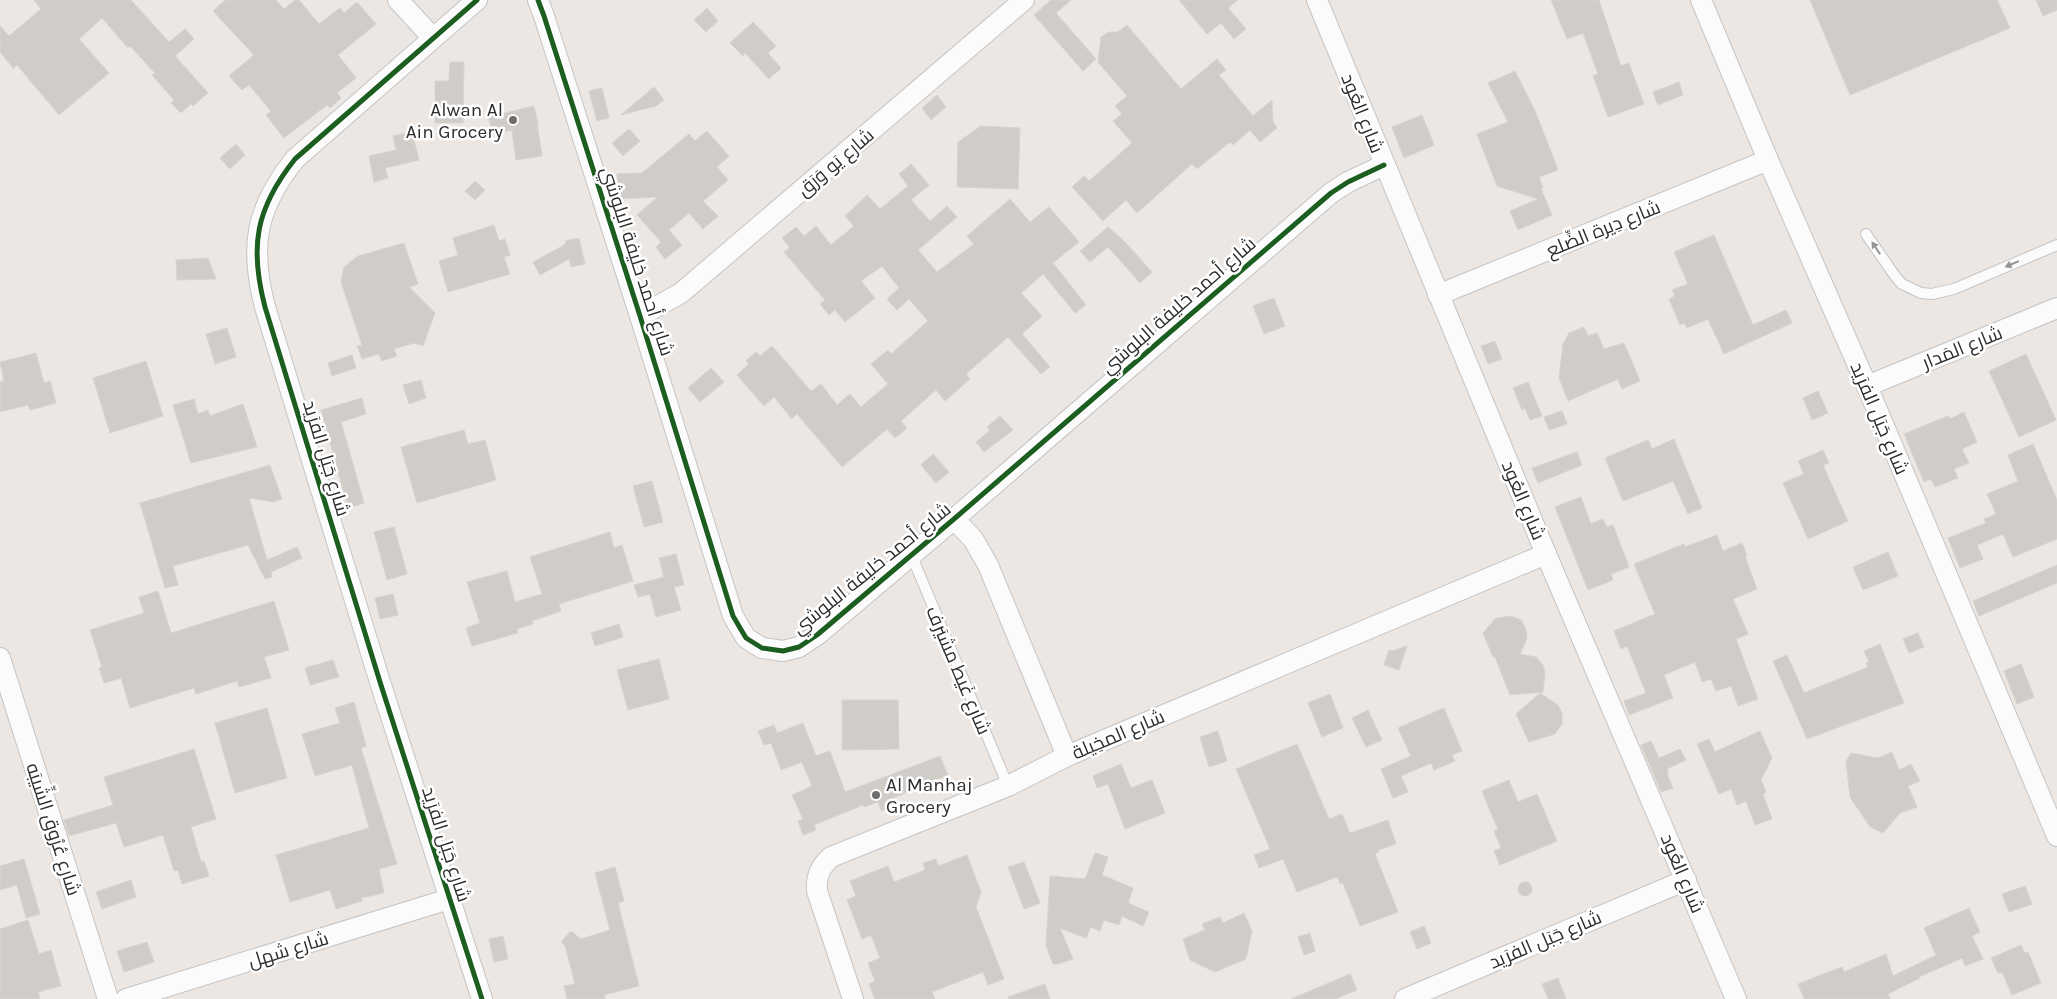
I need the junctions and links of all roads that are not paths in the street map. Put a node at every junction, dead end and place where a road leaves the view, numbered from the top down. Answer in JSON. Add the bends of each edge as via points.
{"nodes":[{"id":1,"x":398,"y":0,"type":"edge"},
{"id":2,"x":477,"y":0,"type":"edge"},
{"id":3,"x":538,"y":0,"type":"edge"},
{"id":4,"x":1024,"y":0,"type":"edge"},
{"id":5,"x":1317,"y":0,"type":"edge"},
{"id":6,"x":1701,"y":0,"type":"edge"},
{"id":7,"x":432,"y":37,"type":"junction"},
{"id":8,"x":1768,"y":160,"type":"junction"},
{"id":9,"x":1384,"y":165,"type":"junction"},
{"id":10,"x":1866,"y":234,"type":"dead end"},
{"id":11,"x":2057,"y":245,"type":"edge"},
{"id":12,"x":1438,"y":295,"type":"junction"},
{"id":13,"x":2057,"y":308,"type":"edge"},
{"id":14,"x":640,"y":316,"type":"junction"},
{"id":15,"x":1867,"y":386,"type":"junction"},
{"id":16,"x":954,"y":520,"type":"junction"},
{"id":17,"x":911,"y":554,"type":"junction"},
{"id":18,"x":1546,"y":554,"type":"junction"},
{"id":19,"x":0,"y":658,"type":"edge"},
{"id":20,"x":1067,"y":756,"type":"junction"},
{"id":21,"x":1008,"y":786,"type":"junction"},
{"id":22,"x":2057,"y":836,"type":"edge"},
{"id":23,"x":1686,"y":880,"type":"junction"},
{"id":24,"x":449,"y":900,"type":"junction"},
{"id":25,"x":108,"y":999,"type":"edge"},
{"id":26,"x":126,"y":999,"type":"edge"},
{"id":27,"x":482,"y":999,"type":"edge"},
{"id":28,"x":853,"y":999,"type":"edge"},
{"id":29,"x":1405,"y":999,"type":"edge"},
{"id":30,"x":1736,"y":999,"type":"edge"}],
"edges":[{"from":1,"to":7,"type":"street"},
{"from":2,"to":7,"type":"street","name":"شارع جَبَل الفرَيد"},
{"from":3,"to":14,"type":"street","name":"شارع أحمد خليفة البلوشي"},
{"from":4,"to":14,"type":"street","name":"شارع يَو وَرَق","via":[[680,293]]},
{"from":5,"to":9,"type":"street","name":"شارع العُود"},
{"from":6,"to":8,"type":"street","name":"شارع جَبَل الفرَيد"},
{"from":7,"to":24,"type":"street","name":"شارع جَبَل الفرَيد","via":[[295,159],[266,203],[256,255],[265,307]]},
{"from":8,"to":12,"type":"street","name":"شارع دِيرة الضِّلع"},
{"from":8,"to":15,"type":"street","name":"شارع جَبَل الفرَيد"},
{"from":9,"to":12,"type":"street","name":"شارع العُود"},
{"from":9,"to":16,"type":"street","name":"شارع أحمد خليفة البلوشي","via":[[1330,193]]},
{"from":11,"to":10,"type":"lane","one_way":true,"via":[[1954,289],[1932,294],[1921,293],[1902,284]]},
{"from":12,"to":18,"type":"street","name":"شارع العُود"},
{"from":13,"to":15,"type":"street","name":"شارع المَدار"},
{"from":14,"to":17,"type":"street","name":"شارع أحمد خليفة البلوشي","via":[[733,616],[746,638],[762,648],[783,652],[799,647]]},
{"from":15,"to":22,"type":"street","name":"شارع جَبَل الفرَيد"},
{"from":16,"to":17,"type":"street","name":"شارع أحمد خليفة البلوشي"},
{"from":16,"to":20,"type":"street","via":[[973,539],[988,564]]},
{"from":17,"to":21,"type":"lane","name":"شارع غَيط مشيَرف"},
{"from":18,"to":20,"type":"street","name":"شارع المخِيلة"},
{"from":18,"to":23,"type":"street","name":"شارع العُود"},
{"from":19,"to":25,"type":"street","name":"شارع عُرُوق الشِّيبَه"},
{"from":20,"to":21,"type":"street","name":"شارع المخِيلة"},
{"from":21,"to":28,"type":"street","name":"شارع المخِيلة","via":[[840,852],[824,864],[816,882],[817,892]]},
{"from":23,"to":29,"type":"street","name":"شارع جَبَل الفرَيد"},
{"from":23,"to":30,"type":"street","name":"شارع العُود"},
{"from":24,"to":26,"type":"street","name":"شارع شهل"},
{"from":24,"to":27,"type":"street","name":"شارع جَبَل الفرَيد"}]}
